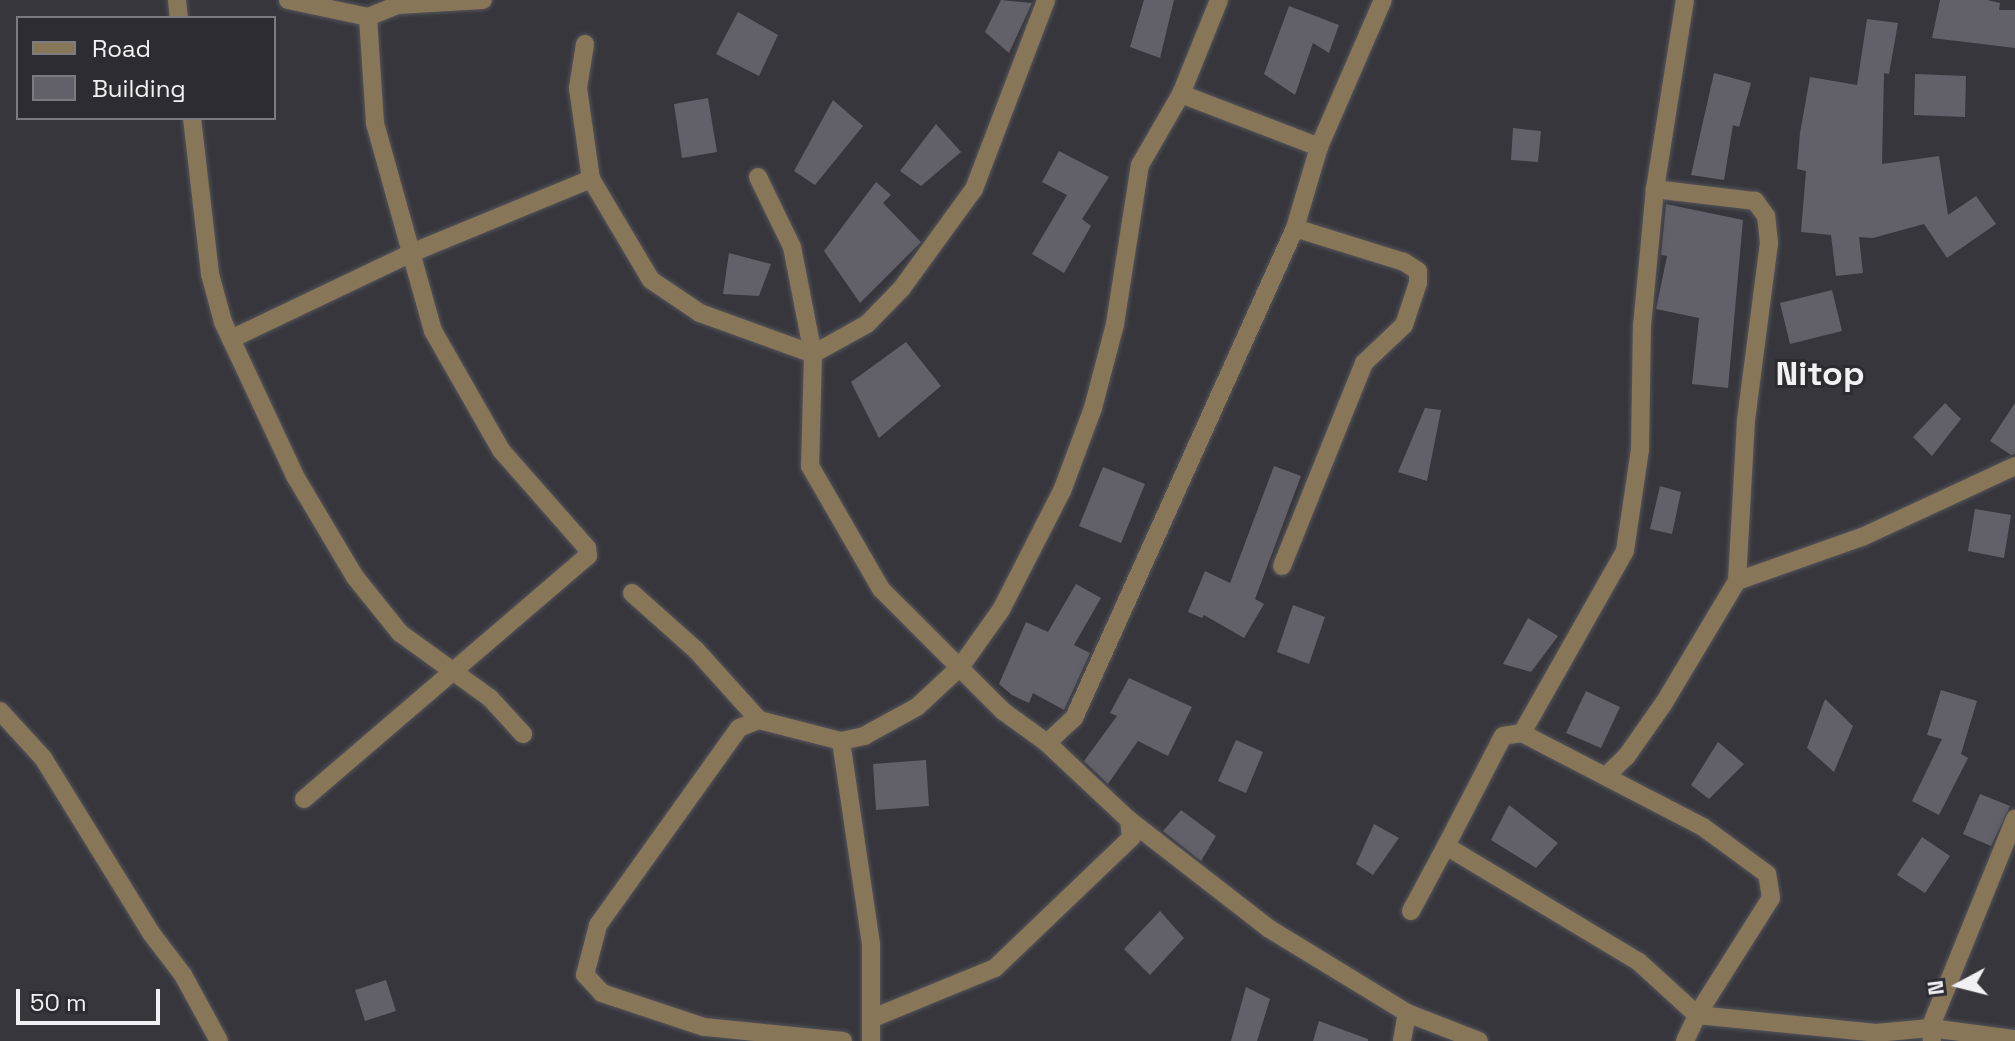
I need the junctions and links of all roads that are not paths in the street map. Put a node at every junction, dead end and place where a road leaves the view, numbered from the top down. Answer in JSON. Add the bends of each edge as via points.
{"nodes":[{"id":1,"x":288,"y":0,"type":"edge"},
{"id":2,"x":483,"y":0,"type":"edge"},
{"id":3,"x":1046,"y":0,"type":"edge"},
{"id":4,"x":1219,"y":0,"type":"edge"},
{"id":5,"x":1383,"y":0,"type":"edge"},
{"id":6,"x":1685,"y":0,"type":"edge"},
{"id":7,"x":368,"y":17,"type":"junction"},
{"id":8,"x":585,"y":44,"type":"dead end"},
{"id":9,"x":1181,"y":94,"type":"junction"},
{"id":10,"x":192,"y":120,"type":"edge"},
{"id":11,"x":1319,"y":147,"type":"junction"},
{"id":12,"x":758,"y":177,"type":"dead end"},
{"id":13,"x":591,"y":179,"type":"junction"},
{"id":14,"x":1655,"y":189,"type":"junction"},
{"id":15,"x":1295,"y":228,"type":"junction"},
{"id":16,"x":409,"y":254,"type":"junction"},
{"id":17,"x":231,"y":339,"type":"junction"},
{"id":18,"x":813,"y":354,"type":"junction"},
{"id":19,"x":2015,"y":466,"type":"edge"},
{"id":20,"x":1282,"y":566,"type":"dead end"},
{"id":21,"x":1737,"y":581,"type":"junction"},
{"id":22,"x":632,"y":593,"type":"dead end"},
{"id":23,"x":961,"y":666,"type":"junction"},
{"id":24,"x":453,"y":669,"type":"junction"},
{"id":25,"x":0,"y":711,"type":"edge"},
{"id":26,"x":759,"y":720,"type":"junction"},
{"id":27,"x":1522,"y":733,"type":"junction"},
{"id":28,"x":523,"y":734,"type":"dead end"},
{"id":29,"x":841,"y":741,"type":"junction"},
{"id":30,"x":1047,"y":743,"type":"junction"},
{"id":31,"x":1606,"y":776,"type":"junction"},
{"id":32,"x":304,"y":799,"type":"dead end"},
{"id":33,"x":2015,"y":819,"type":"edge"},
{"id":34,"x":1129,"y":820,"type":"junction"},
{"id":35,"x":1446,"y":846,"type":"junction"},
{"id":36,"x":1411,"y":911,"type":"dead end"},
{"id":37,"x":1407,"y":1013,"type":"junction"},
{"id":38,"x":1697,"y":1015,"type":"junction"},
{"id":39,"x":873,"y":1018,"type":"junction"},
{"id":40,"x":1931,"y":1035,"type":"edge"},
{"id":41,"x":2015,"y":1039,"type":"edge"},
{"id":42,"x":219,"y":1041,"type":"edge"},
{"id":43,"x":843,"y":1041,"type":"edge"},
{"id":44,"x":871,"y":1041,"type":"edge"},
{"id":45,"x":1402,"y":1041,"type":"edge"},
{"id":46,"x":1479,"y":1041,"type":"edge"},
{"id":47,"x":1685,"y":1041,"type":"edge"}],
"edges":[{"from":1,"to":7,"type":"street"},
{"from":2,"to":7,"type":"street","via":[[398,5]]},
{"from":3,"to":18,"type":"street","via":[[974,189],[902,288],[867,324]]},
{"from":4,"to":9,"type":"street"},
{"from":5,"to":11,"type":"street"},
{"from":6,"to":14,"type":"street"},
{"from":7,"to":16,"type":"street","via":[[375,123]]},
{"from":8,"to":13,"type":"street","via":[[578,88]]},
{"from":9,"to":11,"type":"street"},
{"from":9,"to":23,"type":"street","via":[[1140,165],[1115,324],[1062,491],[1001,610]]},
{"from":10,"to":17,"type":"street","via":[[210,274]]},
{"from":11,"to":15,"type":"street"},
{"from":12,"to":18,"type":"street","via":[[792,247]]},
{"from":13,"to":16,"type":"street"},
{"from":13,"to":18,"type":"street","via":[[651,280],[711,318]]},
{"from":14,"to":21,"type":"street","via":[[1740,196],[1755,201],[1766,216],[1769,243],[1746,420]]},
{"from":14,"to":27,"type":"street","via":[[1642,326],[1640,450],[1625,551]]},
{"from":15,"to":20,"type":"street","via":[[1404,262],[1418,271],[1418,283],[1404,325],[1364,363]]},
{"from":15,"to":30,"type":"street","via":[[1074,718]]},
{"from":16,"to":17,"type":"street"},
{"from":16,"to":24,"type":"street","via":[[433,331],[501,450],[587,548],[584,563]]},
{"from":17,"to":24,"type":"street","via":[[295,476],[355,577],[400,633]]},
{"from":18,"to":23,"type":"street","via":[[810,466],[881,589]]},
{"from":19,"to":21,"type":"street","via":[[1862,537]]},
{"from":21,"to":31,"type":"street","via":[[1664,703]]},
{"from":22,"to":26,"type":"street","via":[[696,650]]},
{"from":23,"to":29,"type":"street","via":[[917,707],[864,736]]},
{"from":23,"to":30,"type":"street","via":[[1003,711]]},
{"from":24,"to":28,"type":"street"},
{"from":24,"to":32,"type":"street"},
{"from":25,"to":42,"type":"street","via":[[43,758],[151,933],[183,975]]},
{"from":26,"to":29,"type":"street"},
{"from":26,"to":43,"type":"street","via":[[739,728],[726,742],[598,925],[585,975],[602,993],[704,1027]]},
{"from":27,"to":31,"type":"street"},
{"from":27,"to":35,"type":"street","via":[[1503,736]]},
{"from":29,"to":39,"type":"street","via":[[871,944]]},
{"from":30,"to":34,"type":"street"},
{"from":31,"to":38,"type":"street","via":[[1703,827],[1771,882],[1771,898],[1761,918]]},
{"from":33,"to":40,"type":"street"},
{"from":34,"to":37,"type":"street","via":[[1268,928]]},
{"from":34,"to":39,"type":"street","via":[[1131,838],[1115,858],[995,968]]},
{"from":35,"to":36,"type":"street"},
{"from":35,"to":38,"type":"street","via":[[1639,962]]},
{"from":37,"to":45,"type":"street"},
{"from":37,"to":46,"type":"street"},
{"from":38,"to":40,"type":"street"},
{"from":38,"to":47,"type":"street"},
{"from":39,"to":44,"type":"street"},
{"from":40,"to":41,"type":"street"}]}
